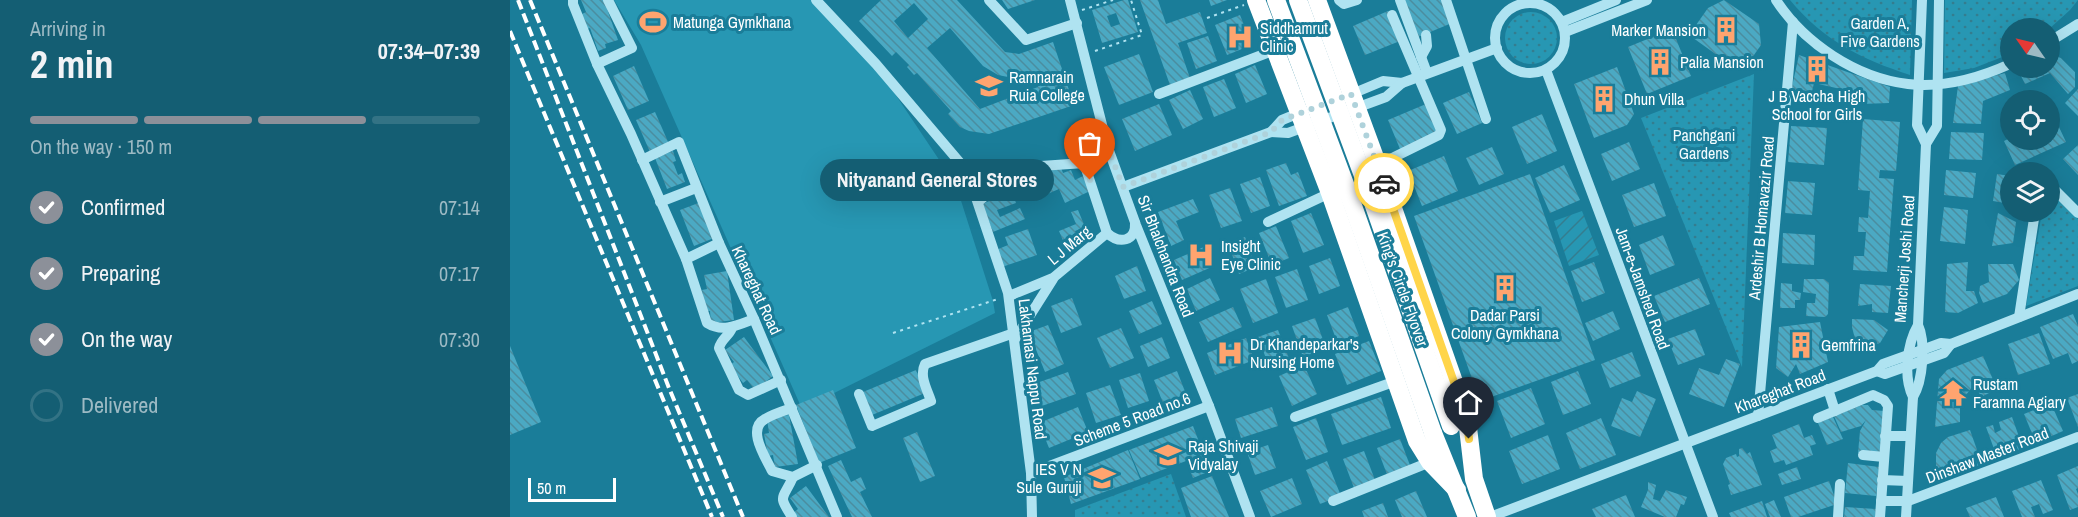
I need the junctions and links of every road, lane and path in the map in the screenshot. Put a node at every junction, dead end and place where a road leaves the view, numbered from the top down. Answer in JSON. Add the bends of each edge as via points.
{"nodes":[{"id":1,"x":573,"y":0,"type":"edge"},
{"id":2,"x":608,"y":0,"type":"edge"},
{"id":3,"x":816,"y":0,"type":"edge"},
{"id":4,"x":989,"y":0,"type":"edge"},
{"id":5,"x":1070,"y":0,"type":"edge"},
{"id":6,"x":1113,"y":0,"type":"edge"},
{"id":7,"x":1131,"y":0,"type":"edge"},
{"id":8,"x":1276,"y":0,"type":"edge"},
{"id":9,"x":1298,"y":0,"type":"edge"},
{"id":10,"x":1317,"y":0,"type":"edge"},
{"id":11,"x":1339,"y":0,"type":"edge"},
{"id":12,"x":1357,"y":0,"type":"edge"},
{"id":13,"x":1400,"y":0,"type":"edge"},
{"id":14,"x":1446,"y":0,"type":"edge"},
{"id":15,"x":1616,"y":0,"type":"edge"},
{"id":16,"x":1647,"y":0,"type":"edge"},
{"id":17,"x":1776,"y":0,"type":"edge"},
{"id":18,"x":1922,"y":0,"type":"edge"},
{"id":19,"x":1939,"y":0,"type":"edge"},
{"id":20,"x":1252,"y":2,"type":"edge"},
{"id":21,"x":1525,"y":2,"type":"edge"},
{"id":22,"x":1074,"y":12,"type":"junction"},
{"id":23,"x":1392,"y":15,"type":"dead end"},
{"id":24,"x":1207,"y":18,"type":"dead end"},
{"id":25,"x":1793,"y":22,"type":"junction"},
{"id":26,"x":1077,"y":23,"type":"junction"},
{"id":27,"x":2078,"y":24,"type":"edge"},
{"id":28,"x":1564,"y":27,"type":"junction"},
{"id":29,"x":1426,"y":35,"type":"dead end"},
{"id":30,"x":2060,"y":35,"type":"edge"},
{"id":31,"x":1497,"y":48,"type":"junction"},
{"id":32,"x":1275,"y":50,"type":"junction"},
{"id":33,"x":1085,"y":54,"type":"junction"},
{"id":34,"x":1421,"y":57,"type":"junction"},
{"id":35,"x":1466,"y":58,"type":"junction"},
{"id":36,"x":597,"y":64,"type":"junction"},
{"id":37,"x":2000,"y":68,"type":"edge"},
{"id":38,"x":1546,"y":70,"type":"junction"},
{"id":39,"x":1422,"y":75,"type":"junction"},
{"id":40,"x":1938,"y":83,"type":"junction"},
{"id":41,"x":1920,"y":85,"type":"junction"},
{"id":42,"x":1159,"y":94,"type":"dead end"},
{"id":43,"x":1353,"y":101,"type":"junction"},
{"id":44,"x":1301,"y":120,"type":"junction"},
{"id":45,"x":1486,"y":120,"type":"dead end"},
{"id":46,"x":1926,"y":144,"type":"junction"},
{"id":47,"x":1108,"y":148,"type":"junction"},
{"id":48,"x":642,"y":160,"type":"junction"},
{"id":49,"x":1084,"y":163,"type":"junction"},
{"id":50,"x":1378,"y":165,"type":"junction"},
{"id":51,"x":1019,"y":168,"type":"junction"},
{"id":52,"x":967,"y":171,"type":"junction"},
{"id":53,"x":1123,"y":187,"type":"junction"},
{"id":54,"x":696,"y":188,"type":"junction"},
{"id":55,"x":1330,"y":194,"type":"junction"},
{"id":56,"x":2060,"y":195,"type":"edge"},
{"id":57,"x":660,"y":202,"type":"junction"},
{"id":58,"x":978,"y":202,"type":"junction"},
{"id":59,"x":2078,"y":213,"type":"edge"},
{"id":60,"x":1135,"y":220,"type":"junction"},
{"id":61,"x":1268,"y":222,"type":"dead end"},
{"id":62,"x":2033,"y":222,"type":"edge"},
{"id":63,"x":1107,"y":233,"type":"junction"},
{"id":64,"x":719,"y":243,"type":"junction"},
{"id":65,"x":686,"y":259,"type":"junction"},
{"id":66,"x":1053,"y":278,"type":"junction"},
{"id":67,"x":2078,"y":294,"type":"edge"},
{"id":68,"x":1009,"y":296,"type":"junction"},
{"id":69,"x":2019,"y":317,"type":"junction"},
{"id":70,"x":754,"y":319,"type":"junction"},
{"id":71,"x":1918,"y":325,"type":"junction"},
{"id":72,"x":732,"y":328,"type":"junction"},
{"id":73,"x":893,"y":333,"type":"dead end"},
{"id":74,"x":1015,"y":336,"type":"junction"},
{"id":75,"x":1921,"y":355,"type":"junction"},
{"id":76,"x":1909,"y":360,"type":"junction"},
{"id":77,"x":781,"y":380,"type":"junction"},
{"id":78,"x":1396,"y":381,"type":"junction"},
{"id":79,"x":1847,"y":382,"type":"junction"},
{"id":80,"x":1828,"y":389,"type":"junction"},
{"id":81,"x":859,"y":394,"type":"dead end"},
{"id":82,"x":1913,"y":397,"type":"junction"},
{"id":83,"x":1855,"y":403,"type":"junction"},
{"id":84,"x":1209,"y":406,"type":"junction"},
{"id":85,"x":792,"y":408,"type":"junction"},
{"id":86,"x":1835,"y":411,"type":"junction"},
{"id":87,"x":1758,"y":416,"type":"junction"},
{"id":88,"x":1295,"y":417,"type":"dead end"},
{"id":89,"x":1818,"y":418,"type":"dead end"},
{"id":90,"x":1886,"y":436,"type":"junction"},
{"id":91,"x":1910,"y":436,"type":"junction"},
{"id":92,"x":2078,"y":437,"type":"edge"},
{"id":93,"x":1685,"y":443,"type":"junction"},
{"id":94,"x":1863,"y":455,"type":"dead end"},
{"id":95,"x":1884,"y":457,"type":"junction"},
{"id":96,"x":1430,"y":462,"type":"junction"},
{"id":97,"x":817,"y":465,"type":"junction"},
{"id":98,"x":1031,"y":473,"type":"junction"},
{"id":99,"x":793,"y":477,"type":"junction"},
{"id":100,"x":1474,"y":479,"type":"junction"},
{"id":101,"x":1882,"y":480,"type":"junction"},
{"id":102,"x":1908,"y":481,"type":"junction"},
{"id":103,"x":1840,"y":484,"type":"dead end"},
{"id":104,"x":1457,"y":490,"type":"junction"},
{"id":105,"x":1333,"y":501,"type":"dead end"},
{"id":106,"x":1881,"y":501,"type":"junction"},
{"id":107,"x":1908,"y":501,"type":"junction"},
{"id":108,"x":792,"y":517,"type":"edge"},
{"id":109,"x":837,"y":517,"type":"edge"},
{"id":110,"x":1032,"y":517,"type":"edge"},
{"id":111,"x":1250,"y":517,"type":"edge"},
{"id":112,"x":1467,"y":517,"type":"edge"},
{"id":113,"x":1488,"y":517,"type":"edge"},
{"id":114,"x":1713,"y":517,"type":"edge"},
{"id":115,"x":1836,"y":517,"type":"edge"},
{"id":116,"x":1880,"y":517,"type":"edge"},
{"id":117,"x":1906,"y":517,"type":"edge"}],
"edges":[{"from":1,"to":36,"type":"street"},
{"from":2,"to":36,"type":"street","via":[[632,48]]},
{"from":3,"to":52,"type":"street","name":"Lakhamasi Nappu Road"},
{"from":4,"to":26,"type":"street","via":[[1026,40]]},
{"from":5,"to":22,"type":"street","name":"Sir Bhalchandra Road"},
{"from":6,"to":22,"type":"path"},
{"from":7,"to":33,"type":"path","via":[[1142,35]]},
{"from":8,"to":104,"type":"highway","name":"King's Circle Flyover","bridge":true},
{"from":9,"to":100,"type":"highway","name":"King's Circle Flyover","bridge":true,"via":[[1451,426]]},
{"from":10,"to":43,"type":"highway"},
{"from":11,"to":12,"type":"street","via":[[1344,4]]},
{"from":13,"to":34,"type":"street"},
{"from":14,"to":35,"type":"street"},
{"from":15,"to":28,"type":"street"},
{"from":16,"to":28,"type":"street"},
{"from":17,"to":25,"type":"street"},
{"from":18,"to":41,"type":"street","name":"Mancherji Joshi Road"},
{"from":19,"to":40,"type":"street","name":"Mancherji Joshi Road"},
{"from":20,"to":24,"type":"path"},
{"from":20,"to":32,"type":"highway"},
{"from":21,"to":28,"type":"street","via":[[1550,9]]},
{"from":21,"to":31,"type":"street","via":[[1506,14],[1499,24]]},
{"from":22,"to":26,"type":"street","name":"Sir Bhalchandra Road"},
{"from":23,"to":39,"type":"street"},
{"from":25,"to":41,"type":"street","via":[[1833,56],[1856,68],[1880,78]]},
{"from":25,"to":87,"type":"street","name":"Ardeshir B Homavazir Road"},
{"from":26,"to":33,"type":"street","name":"Sir Bhalchandra Road"},
{"from":27,"to":30,"type":"street"},
{"from":28,"to":38,"type":"street","via":[[1563,50]]},
{"from":29,"to":34,"type":"street","via":[[1427,46]]},
{"from":31,"to":35,"type":"street"},
{"from":31,"to":38,"type":"street","via":[[1508,65],[1519,72]]},
{"from":32,"to":42,"type":"street"},
{"from":32,"to":44,"type":"highway"},
{"from":33,"to":47,"type":"street","name":"Sir Bhalchandra Road"},
{"from":34,"to":39,"type":"street"},
{"from":35,"to":39,"type":"street"},
{"from":35,"to":45,"type":"street"},
{"from":36,"to":48,"type":"street"},
{"from":37,"to":40,"type":"street","via":[[1951,83]]},
{"from":38,"to":93,"type":"street","name":"Jam-e-Jamshed Road"},
{"from":39,"to":43,"type":"street","via":[[1402,83],[1383,81]]},
{"from":39,"to":50,"type":"street","via":[[1440,133]]},
{"from":40,"to":41,"type":"street"},
{"from":40,"to":46,"type":"street","name":"Mancherji Joshi Road","via":[[1936,126]]},
{"from":41,"to":46,"type":"street","name":"Mancherji Joshi Road","via":[[1917,125]]},
{"from":43,"to":44,"type":"street"},
{"from":43,"to":50,"type":"highway"},
{"from":44,"to":53,"type":"street","via":[[1282,120],[1271,132]]},
{"from":44,"to":55,"type":"highway"},
{"from":46,"to":71,"type":"street","name":"Mancherji Joshi Road"},
{"from":47,"to":49,"type":"street","via":[[1094,145],[1084,155]]},
{"from":47,"to":53,"type":"street","name":"Sir Bhalchandra Road"},
{"from":48,"to":54,"type":"street","via":[[679,142]]},
{"from":48,"to":57,"type":"street"},
{"from":49,"to":51,"type":"street"},
{"from":49,"to":63,"type":"street"},
{"from":50,"to":100,"type":"highway","via":[[1467,419]]},
{"from":51,"to":52,"type":"street"},
{"from":51,"to":58,"type":"street"},
{"from":52,"to":58,"type":"street","name":"Lakhamasi Nappu Road"},
{"from":53,"to":60,"type":"street","name":"Sir Bhalchandra Road"},
{"from":54,"to":57,"type":"street"},
{"from":54,"to":64,"type":"street"},
{"from":55,"to":61,"type":"street"},
{"from":55,"to":78,"type":"highway"},
{"from":56,"to":59,"type":"street"},
{"from":57,"to":65,"type":"street"},
{"from":58,"to":68,"type":"street","name":"Lakhamasi Nappu Road"},
{"from":60,"to":63,"type":"street","name":"L J Marg","via":[[1131,237],[1114,239]]},
{"from":60,"to":84,"type":"street","name":"Sir Bhalchandra Road"},
{"from":62,"to":69,"type":"street"},
{"from":63,"to":66,"type":"street","name":"L J Marg"},
{"from":64,"to":65,"type":"street","name":"Khareghat Road"},
{"from":64,"to":70,"type":"street","name":"Khareghat Road"},
{"from":65,"to":72,"type":"street","via":[[707,323]]},
{"from":66,"to":68,"type":"street","name":"L J Marg"},
{"from":66,"to":74,"type":"street"},
{"from":67,"to":69,"type":"street","name":"Khareghat Road"},
{"from":68,"to":73,"type":"path"},
{"from":68,"to":74,"type":"street","name":"Lakhamasi Nappu Road"},
{"from":69,"to":75,"type":"street","name":"Khareghat Road","via":[[1951,344],[1941,343]]},
{"from":70,"to":72,"type":"street"},
{"from":70,"to":77,"type":"street","name":"Khareghat Road"},
{"from":71,"to":75,"type":"street","via":[[1923,336]]},
{"from":71,"to":76,"type":"street","name":"Mancherji Joshi Road","via":[[1911,337]]},
{"from":72,"to":77,"type":"street","via":[[719,348],[739,390],[748,395]]},
{"from":74,"to":81,"type":"street","via":[[925,364],[922,376],[931,401],[872,426]]},
{"from":74,"to":98,"type":"street","name":"Lakhamasi Nappu Road"},
{"from":75,"to":76,"type":"street","name":"Khareghat Road"},
{"from":75,"to":82,"type":"street","via":[[1919,388]]},
{"from":76,"to":79,"type":"street","name":"Khareghat Road","via":[[1883,364],[1877,371]]},
{"from":76,"to":82,"type":"street","name":"Mancherji Joshi Road","via":[[1908,387]]},
{"from":77,"to":85,"type":"street","name":"Khareghat Road"},
{"from":78,"to":88,"type":"street"},
{"from":78,"to":96,"type":"highway","via":[[1417,441]]},
{"from":79,"to":80,"type":"street","name":"Khareghat Road"},
{"from":79,"to":83,"type":"street"},
{"from":80,"to":86,"type":"street"},
{"from":80,"to":87,"type":"street","name":"Khareghat Road"},
{"from":82,"to":91,"type":"street","name":"Mancherji Joshi Road"},
{"from":83,"to":86,"type":"street"},
{"from":83,"to":90,"type":"street","via":[[1873,395],[1884,400],[1888,406]]},
{"from":84,"to":98,"type":"street","name":"Scheme 5 Road no.6"},
{"from":84,"to":111,"type":"street","name":"Sir Bhalchandra Road"},
{"from":85,"to":97,"type":"street","name":"Khareghat Road"},
{"from":85,"to":99,"type":"street","via":[[762,420],[756,433],[772,471]]},
{"from":86,"to":89,"type":"street"},
{"from":87,"to":93,"type":"street","name":"Khareghat Road"},
{"from":90,"to":91,"type":"street"},
{"from":90,"to":95,"type":"street"},
{"from":91,"to":102,"type":"street","name":"Mancherji Joshi Road"},
{"from":92,"to":107,"type":"street","name":"Dinshaw Master Road"},
{"from":93,"to":113,"type":"street","name":"Khareghat Road"},
{"from":93,"to":114,"type":"street","name":"Jam-e-Jamshed Road"},
{"from":94,"to":95,"type":"street"},
{"from":95,"to":101,"type":"street"},
{"from":96,"to":104,"type":"highway"},
{"from":96,"to":105,"type":"street"},
{"from":97,"to":99,"type":"street"},
{"from":97,"to":109,"type":"street","name":"Khareghat Road"},
{"from":98,"to":110,"type":"street","name":"Lakhamasi Nappu Road"},
{"from":99,"to":108,"type":"street","via":[[782,496]]},
{"from":100,"to":113,"type":"highway"},
{"from":101,"to":102,"type":"street"},
{"from":101,"to":106,"type":"street"},
{"from":102,"to":107,"type":"street","name":"Mancherji Joshi Road"},
{"from":103,"to":115,"type":"street"},
{"from":104,"to":112,"type":"highway","name":"King's Circle Flyover"},
{"from":106,"to":107,"type":"street"},
{"from":106,"to":116,"type":"street"},
{"from":107,"to":117,"type":"street","name":"Mancherji Joshi Road"}]}
